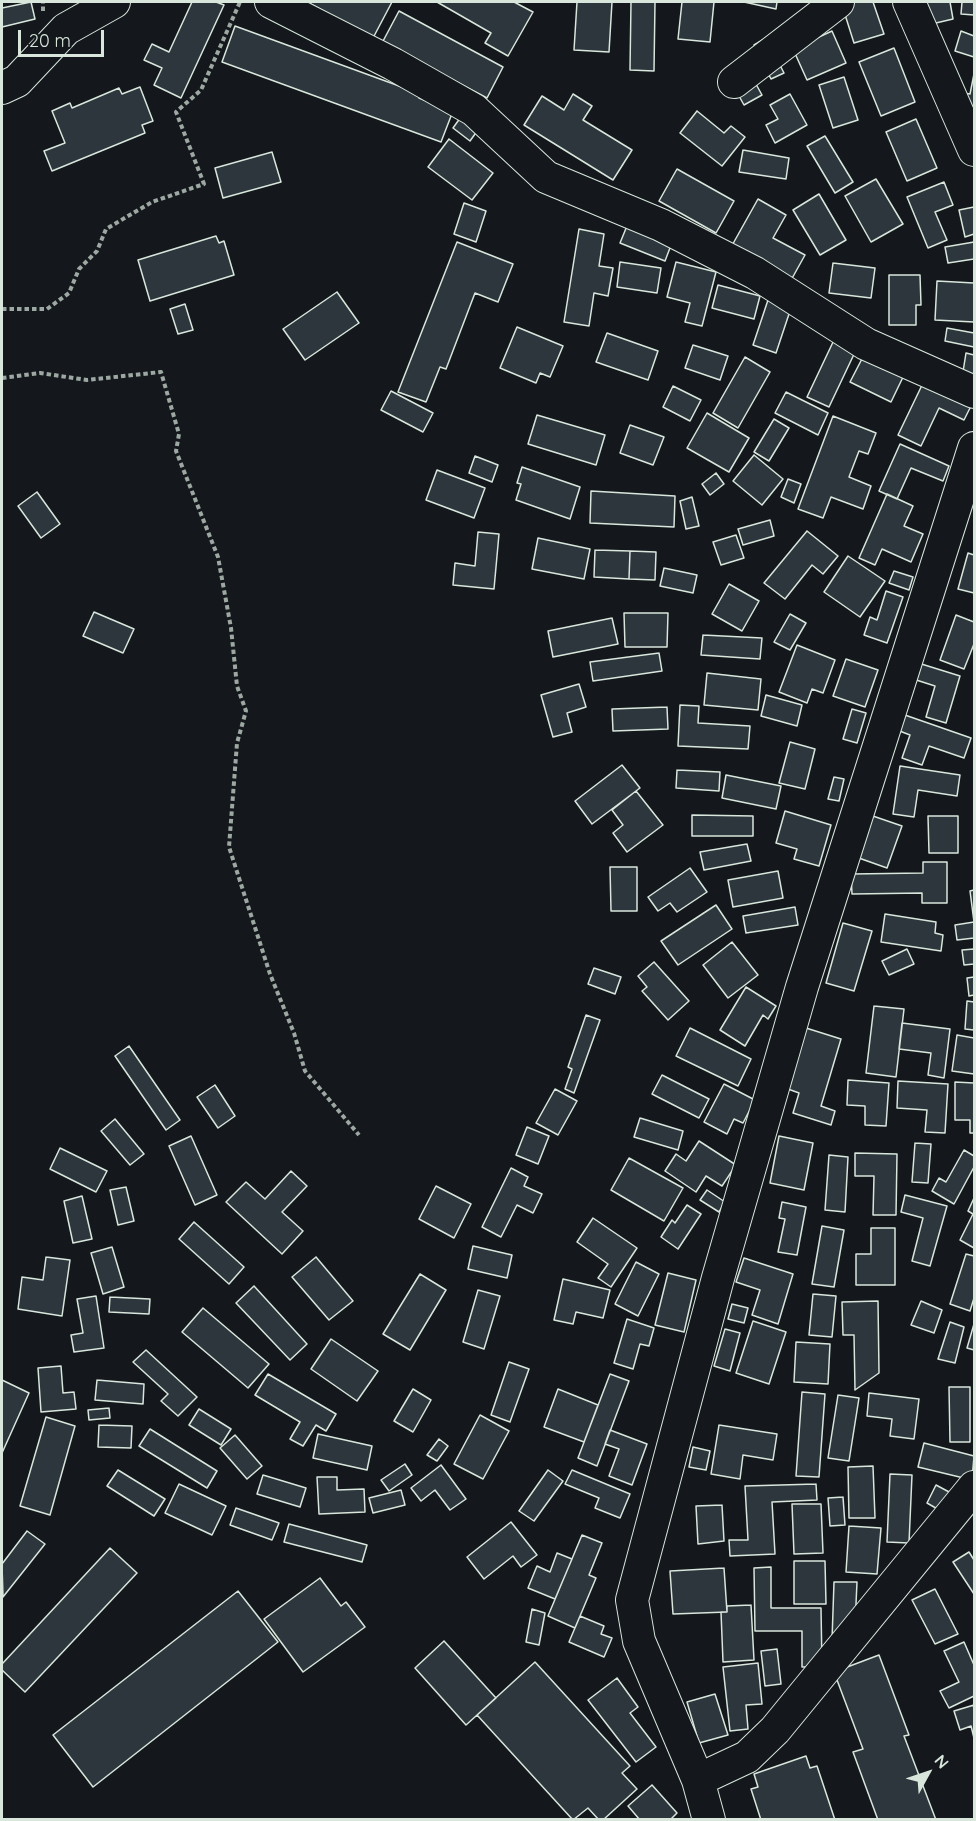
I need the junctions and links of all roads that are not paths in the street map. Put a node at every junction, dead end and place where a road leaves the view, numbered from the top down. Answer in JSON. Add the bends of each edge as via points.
{"nodes":[{"id":1,"x":114,"y":2,"type":"edge"},
{"id":2,"x":271,"y":2,"type":"edge"},
{"id":3,"x":838,"y":2,"type":"edge"},
{"id":4,"x":909,"y":2,"type":"edge"},
{"id":5,"x":734,"y":82,"type":"dead end"},
{"id":6,"x":2,"y":88,"type":"edge"},
{"id":7,"x":975,"y":150,"type":"edge"},
{"id":8,"x":975,"y":392,"type":"edge"},
{"id":9,"x":975,"y":448,"type":"edge"},
{"id":10,"x":975,"y":1487,"type":"edge"},
{"id":11,"x":698,"y":1780,"type":"junction"},
{"id":12,"x":709,"y":1820,"type":"edge"}],
"edges":[{"from":1,"to":6,"type":"street","via":[[66,29],[17,81]]},
{"from":2,"to":8,"type":"street","via":[[393,64],[474,111],[546,177],[661,225],[755,273],[866,344]]},
{"from":3,"to":5,"type":"street"},
{"from":4,"to":7,"type":"street"},
{"from":9,"to":11,"type":"street","via":[[802,987],[718,1278],[632,1600],[639,1641]]},
{"from":10,"to":11,"type":"street","via":[[775,1730],[747,1758]]},
{"from":11,"to":12,"type":"street"}]}
